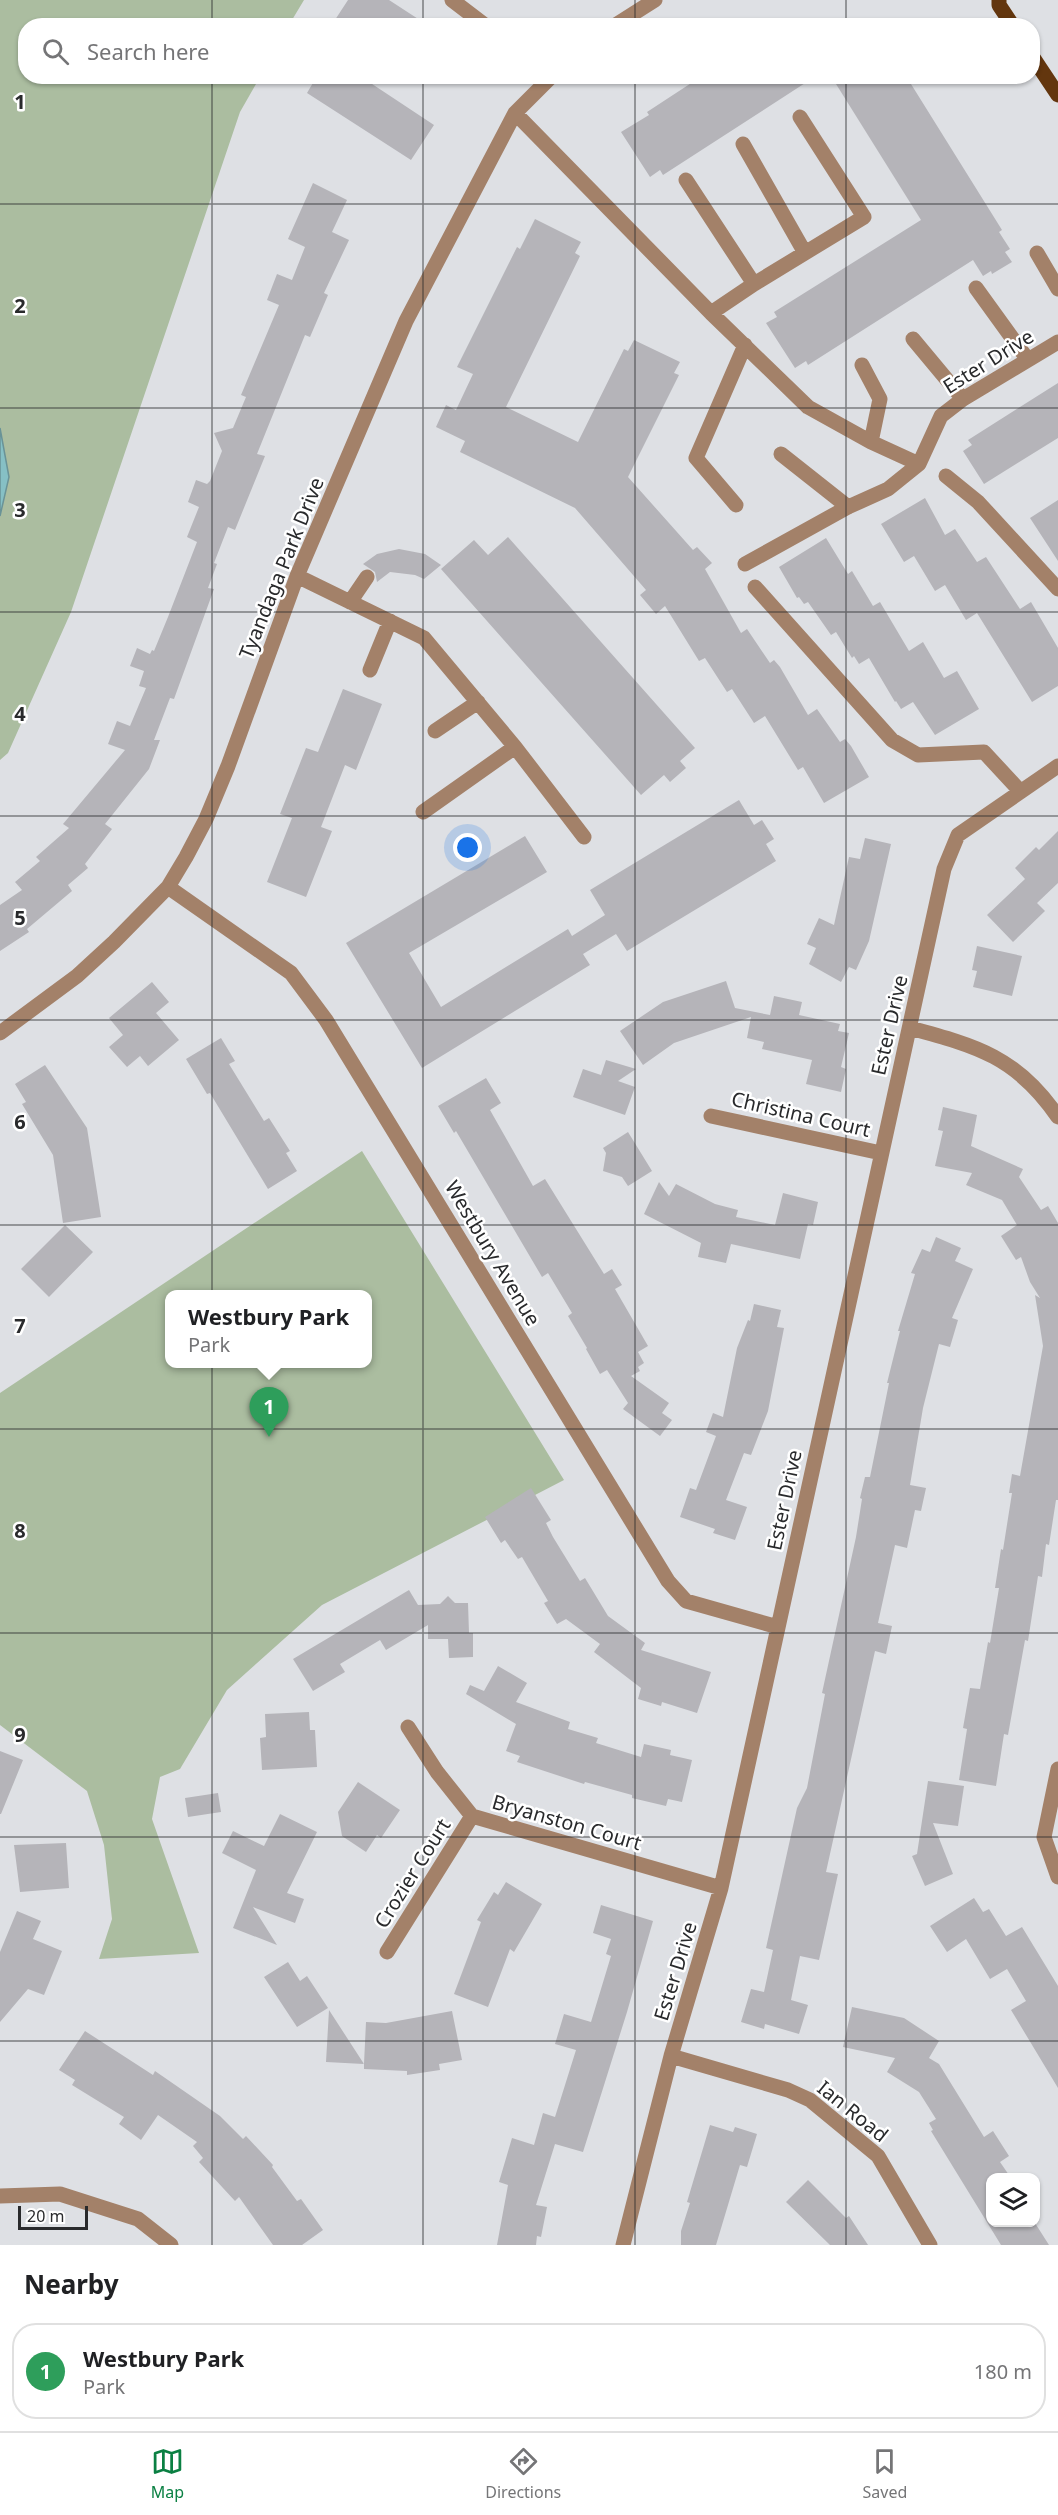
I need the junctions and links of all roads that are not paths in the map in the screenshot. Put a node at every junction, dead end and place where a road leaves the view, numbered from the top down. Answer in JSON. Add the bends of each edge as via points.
{"nodes":[{"id":1,"x":452,"y":0,"type":"edge"},
{"id":2,"x":655,"y":0,"type":"edge"},
{"id":3,"x":996,"y":2,"type":"edge"},
{"id":4,"x":476,"y":18,"type":"edge"},
{"id":5,"x":627,"y":18,"type":"edge"},
{"id":6,"x":1007,"y":18,"type":"edge"},
{"id":7,"x":1040,"y":68,"type":"edge"},
{"id":8,"x":544,"y":84,"type":"edge"},
{"id":9,"x":1058,"y":95,"type":"edge"},
{"id":10,"x":514,"y":113,"type":"junction"},
{"id":11,"x":800,"y":117,"type":"dead end"},
{"id":12,"x":743,"y":144,"type":"dead end"},
{"id":13,"x":686,"y":180,"type":"dead end"},
{"id":14,"x":805,"y":253,"type":"junction"},
{"id":15,"x":1037,"y":253,"type":"dead end"},
{"id":16,"x":754,"y":284,"type":"junction"},
{"id":17,"x":976,"y":288,"type":"dead end"},
{"id":18,"x":1058,"y":289,"type":"edge"},
{"id":19,"x":711,"y":313,"type":"junction"},
{"id":20,"x":913,"y":339,"type":"dead end"},
{"id":21,"x":1058,"y":342,"type":"edge"},
{"id":22,"x":745,"y":345,"type":"junction"},
{"id":23,"x":1028,"y":360,"type":"junction"},
{"id":24,"x":862,"y":365,"type":"dead end"},
{"id":25,"x":963,"y":399,"type":"junction"},
{"id":26,"x":871,"y":442,"type":"junction"},
{"id":27,"x":781,"y":454,"type":"dead end"},
{"id":28,"x":918,"y":464,"type":"junction"},
{"id":29,"x":946,"y":476,"type":"dead end"},
{"id":30,"x":736,"y":505,"type":"dead end"},
{"id":31,"x":848,"y":507,"type":"junction"},
{"id":32,"x":745,"y":564,"type":"dead end"},
{"id":33,"x":297,"y":576,"type":"junction"},
{"id":34,"x":367,"y":577,"type":"dead end"},
{"id":35,"x":754,"y":587,"type":"dead end"},
{"id":36,"x":1058,"y":589,"type":"edge"},
{"id":37,"x":350,"y":602,"type":"junction"},
{"id":38,"x":390,"y":621,"type":"junction"},
{"id":39,"x":370,"y":670,"type":"dead end"},
{"id":40,"x":478,"y":702,"type":"junction"},
{"id":41,"x":435,"y":731,"type":"dead end"},
{"id":42,"x":515,"y":747,"type":"junction"},
{"id":43,"x":1058,"y":766,"type":"edge"},
{"id":44,"x":1020,"y":790,"type":"junction"},
{"id":45,"x":423,"y":812,"type":"dead end"},
{"id":46,"x":584,"y":837,"type":"dead end"},
{"id":47,"x":168,"y":887,"type":"junction"},
{"id":48,"x":910,"y":1028,"type":"junction"},
{"id":49,"x":0,"y":1033,"type":"edge"},
{"id":50,"x":711,"y":1116,"type":"dead end"},
{"id":51,"x":1058,"y":1117,"type":"edge"},
{"id":52,"x":881,"y":1154,"type":"junction"},
{"id":53,"x":778,"y":1627,"type":"junction"},
{"id":54,"x":408,"y":1727,"type":"dead end"},
{"id":55,"x":1058,"y":1769,"type":"edge"},
{"id":56,"x":472,"y":1816,"type":"junction"},
{"id":57,"x":1058,"y":1877,"type":"edge"},
{"id":58,"x":722,"y":1888,"type":"junction"},
{"id":59,"x":387,"y":1952,"type":"dead end"},
{"id":60,"x":671,"y":2056,"type":"junction"},
{"id":61,"x":0,"y":2196,"type":"edge"},
{"id":62,"x":171,"y":2245,"type":"edge"},
{"id":63,"x":623,"y":2245,"type":"edge"},
{"id":64,"x":930,"y":2245,"type":"edge"}],
"edges":[{"from":1,"to":4,"type":"street"},
{"from":2,"to":5,"type":"street"},
{"from":3,"to":6,"type":"main road"},
{"from":7,"to":9,"type":"main road"},
{"from":8,"to":10,"type":"street","name":"Tyandaga Park Drive"},
{"from":10,"to":19,"type":"street"},
{"from":10,"to":33,"type":"street","name":"Tyandaga Park Drive","via":[[406,321]]},
{"from":11,"to":14,"type":"street","via":[[864,217]]},
{"from":12,"to":14,"type":"street"},
{"from":13,"to":16,"type":"street"},
{"from":14,"to":16,"type":"street"},
{"from":15,"to":18,"type":"street"},
{"from":16,"to":19,"type":"street"},
{"from":17,"to":23,"type":"street"},
{"from":19,"to":22,"type":"street"},
{"from":20,"to":25,"type":"street"},
{"from":21,"to":23,"type":"street","name":"Ester Drive"},
{"from":22,"to":26,"type":"street","via":[[808,406]]},
{"from":22,"to":30,"type":"street","via":[[696,458]]},
{"from":23,"to":25,"type":"street","name":"Ester Drive"},
{"from":24,"to":26,"type":"street","via":[[880,399]]},
{"from":25,"to":28,"type":"street","name":"Ester Drive","via":[[941,416]]},
{"from":26,"to":28,"type":"street"},
{"from":27,"to":31,"type":"street"},
{"from":28,"to":31,"type":"street","via":[[888,489]]},
{"from":29,"to":36,"type":"street","via":[[978,502]]},
{"from":31,"to":32,"type":"street"},
{"from":33,"to":37,"type":"street"},
{"from":33,"to":47,"type":"street","name":"Tyandaga Park Drive","via":[[207,819]]},
{"from":34,"to":37,"type":"street"},
{"from":35,"to":44,"type":"street","via":[[892,740],[918,755],[984,752]]},
{"from":37,"to":38,"type":"street"},
{"from":38,"to":39,"type":"street"},
{"from":38,"to":40,"type":"street","via":[[424,638]]},
{"from":40,"to":41,"type":"street"},
{"from":40,"to":42,"type":"street"},
{"from":42,"to":45,"type":"street"},
{"from":42,"to":46,"type":"street"},
{"from":43,"to":44,"type":"street","name":"Ester Drive"},
{"from":44,"to":48,"type":"street","name":"Ester Drive","via":[[958,835],[945,869]]},
{"from":47,"to":49,"type":"street","name":"Tyandaga Park Drive","via":[[77,976]]},
{"from":47,"to":53,"type":"street","name":"Westbury Avenue","via":[[291,973],[326,1020],[668,1581],[686,1601]]},
{"from":48,"to":51,"type":"street","via":[[996,1056],[1028,1080]]},
{"from":48,"to":52,"type":"street","name":"Ester Drive"},
{"from":50,"to":52,"type":"street","name":"Christina Court"},
{"from":52,"to":53,"type":"street","name":"Ester Drive"},
{"from":53,"to":58,"type":"street","name":"Ester Drive"},
{"from":54,"to":56,"type":"street","name":"Bryanston Court"},
{"from":55,"to":57,"type":"street","via":[[1044,1837]]},
{"from":56,"to":58,"type":"street","name":"Bryanston Court"},
{"from":56,"to":59,"type":"street","name":"Crozier Court"},
{"from":58,"to":60,"type":"street","name":"Ester Drive"},
{"from":60,"to":63,"type":"street","name":"Ester Drive"},
{"from":60,"to":64,"type":"street","name":"Ian Road","via":[[810,2100],[878,2156]]},
{"from":61,"to":62,"type":"street","via":[[60,2194],[138,2219]]}]}
